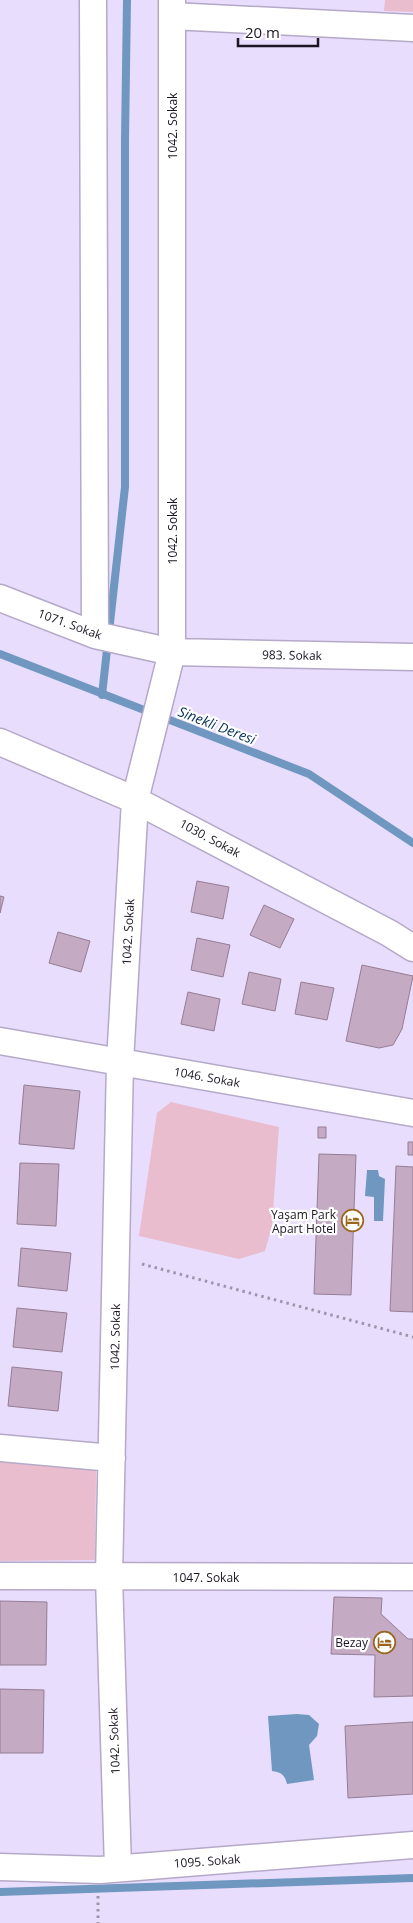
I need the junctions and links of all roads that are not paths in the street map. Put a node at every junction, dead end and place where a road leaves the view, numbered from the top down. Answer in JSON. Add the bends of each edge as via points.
{"nodes":[{"id":1,"x":94,"y":0,"type":"edge"},
{"id":2,"x":172,"y":8,"type":"edge"},
{"id":3,"x":413,"y":28,"type":"edge"},
{"id":4,"x":0,"y":598,"type":"edge"},
{"id":5,"x":96,"y":635,"type":"junction"},
{"id":6,"x":172,"y":652,"type":"junction"},
{"id":7,"x":413,"y":657,"type":"edge"},
{"id":8,"x":0,"y":742,"type":"edge"},
{"id":9,"x":135,"y":800,"type":"junction"},
{"id":10,"x":413,"y":948,"type":"edge"},
{"id":11,"x":0,"y":1041,"type":"edge"},
{"id":12,"x":120,"y":1062,"type":"junction"},
{"id":13,"x":413,"y":1113,"type":"edge"},
{"id":14,"x":0,"y":1448,"type":"edge"},
{"id":15,"x":112,"y":1458,"type":"junction"},
{"id":16,"x":0,"y":1576,"type":"edge"},
{"id":17,"x":109,"y":1577,"type":"junction"},
{"id":18,"x":413,"y":1577,"type":"edge"},
{"id":19,"x":413,"y":1845,"type":"edge"},
{"id":20,"x":0,"y":1867,"type":"edge"},
{"id":21,"x":118,"y":1868,"type":"junction"}],
"edges":[{"from":1,"to":5,"type":"street"},
{"from":2,"to":3,"type":"street"},
{"from":2,"to":6,"type":"street","name":"1042. Sokak"},
{"from":4,"to":5,"type":"street","name":"1071. Sokak"},
{"from":5,"to":6,"type":"street","name":"1071. Sokak"},
{"from":6,"to":7,"type":"street","name":"983. Sokak"},
{"from":6,"to":9,"type":"street","name":"1042. Sokak"},
{"from":8,"to":9,"type":"street","name":"1030. Sokak"},
{"from":9,"to":10,"type":"street","name":"1030. Sokak"},
{"from":9,"to":12,"type":"street","name":"1042. Sokak"},
{"from":11,"to":12,"type":"street","name":"1046. Sokak"},
{"from":12,"to":13,"type":"street","name":"1046. Sokak"},
{"from":12,"to":15,"type":"street","name":"1042. Sokak"},
{"from":14,"to":15,"type":"street"},
{"from":15,"to":17,"type":"street","name":"1042. Sokak"},
{"from":16,"to":17,"type":"street","name":"1047. Sokak"},
{"from":17,"to":18,"type":"street","name":"1047. Sokak"},
{"from":17,"to":21,"type":"street","name":"1042. Sokak"},
{"from":19,"to":21,"type":"street","name":"1095. Sokak"},
{"from":20,"to":21,"type":"street","name":"1095. Sokak"}]}
